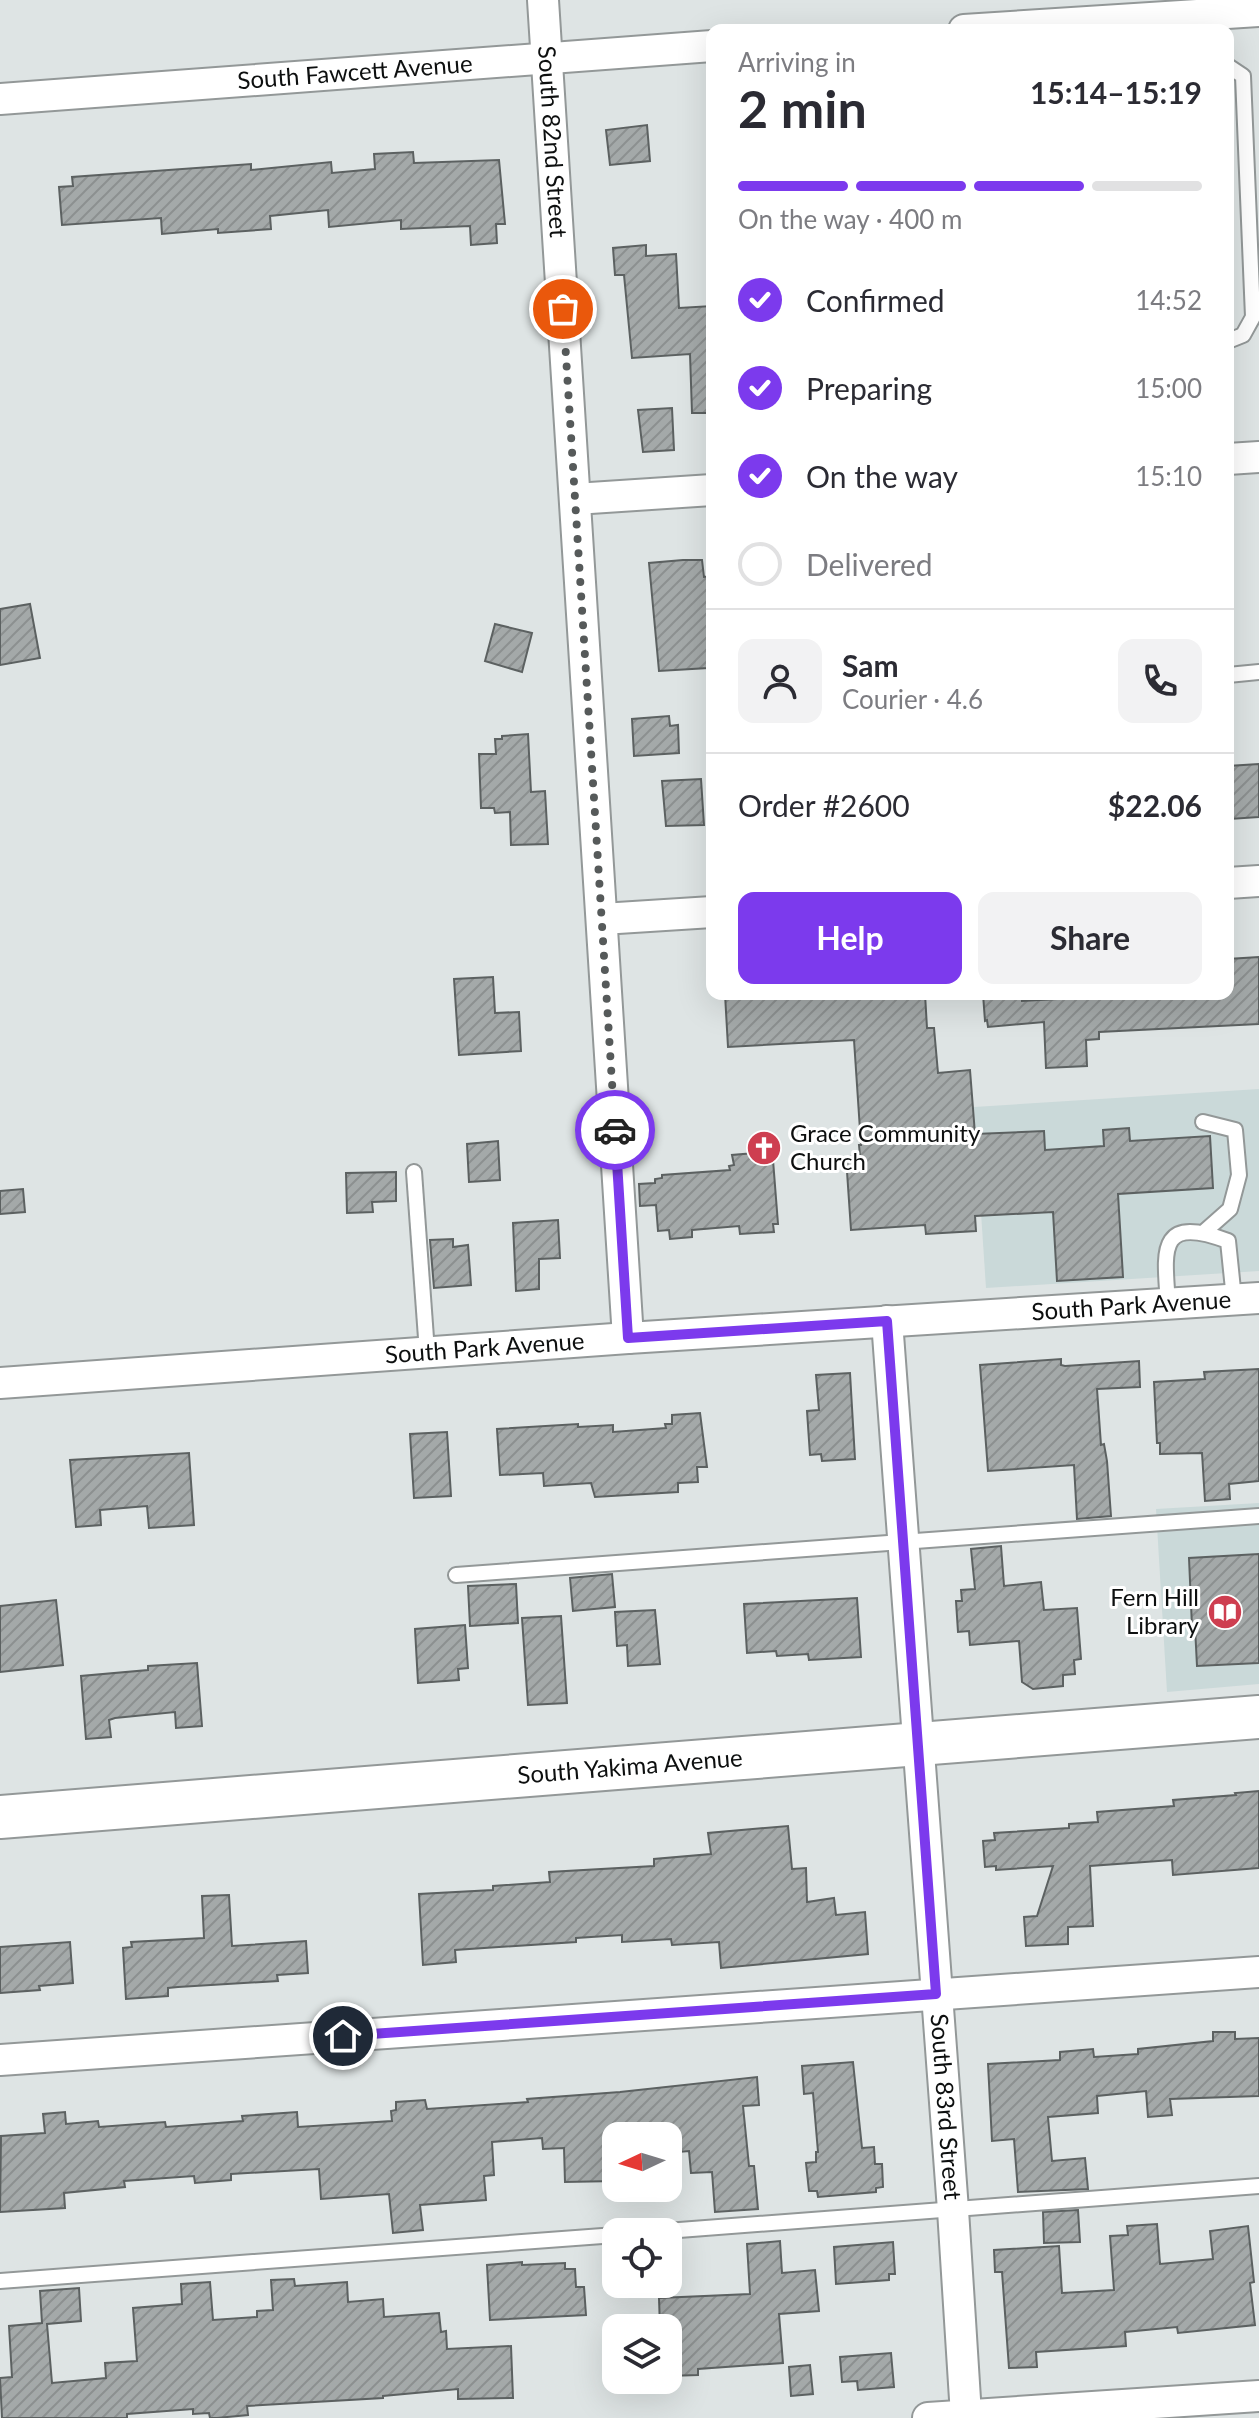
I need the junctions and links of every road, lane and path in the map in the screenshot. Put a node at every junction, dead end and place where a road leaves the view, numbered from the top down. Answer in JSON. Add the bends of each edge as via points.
{"nodes":[{"id":1,"x":543,"y":0,"type":"edge"},
{"id":2,"x":1259,"y":11,"type":"edge"},
{"id":3,"x":1196,"y":22,"type":"edge"},
{"id":4,"x":1138,"y":24,"type":"edge"},
{"id":5,"x":706,"y":46,"type":"edge"},
{"id":6,"x":547,"y":57,"type":"junction"},
{"id":7,"x":1234,"y":70,"type":"edge"},
{"id":8,"x":0,"y":99,"type":"edge"},
{"id":9,"x":1234,"y":339,"type":"edge"},
{"id":10,"x":1259,"y":457,"type":"edge"},
{"id":11,"x":1234,"y":459,"type":"edge"},
{"id":12,"x":706,"y":490,"type":"edge"},
{"id":13,"x":575,"y":499,"type":"junction"},
{"id":14,"x":1259,"y":672,"type":"edge"},
{"id":15,"x":1234,"y":674,"type":"edge"},
{"id":16,"x":1259,"y":881,"type":"edge"},
{"id":17,"x":1234,"y":883,"type":"edge"},
{"id":18,"x":706,"y":912,"type":"edge"},
{"id":19,"x":602,"y":919,"type":"junction"},
{"id":20,"x":1203,"y":1122,"type":"dead end"},
{"id":21,"x":414,"y":1172,"type":"dead end"},
{"id":22,"x":1204,"y":1232,"type":"junction"},
{"id":23,"x":1246,"y":1298,"type":"edge"},
{"id":24,"x":1168,"y":1303,"type":"junction"},
{"id":25,"x":887,"y":1321,"type":"junction"},
{"id":26,"x":628,"y":1338,"type":"junction"},
{"id":27,"x":427,"y":1352,"type":"junction"},
{"id":28,"x":0,"y":1383,"type":"edge"},
{"id":29,"x":1259,"y":1516,"type":"edge"},
{"id":30,"x":903,"y":1544,"type":"junction"},
{"id":31,"x":456,"y":1575,"type":"dead end"},
{"id":32,"x":1259,"y":1717,"type":"edge"},
{"id":33,"x":917,"y":1744,"type":"junction"},
{"id":34,"x":0,"y":1817,"type":"edge"},
{"id":35,"x":1259,"y":1972,"type":"edge"},
{"id":36,"x":936,"y":1994,"type":"junction"},
{"id":37,"x":0,"y":2060,"type":"edge"},
{"id":38,"x":1259,"y":2186,"type":"edge"},
{"id":39,"x":953,"y":2210,"type":"junction"},
{"id":40,"x":682,"y":2230,"type":"edge"},
{"id":41,"x":602,"y":2236,"type":"edge"},
{"id":42,"x":0,"y":2281,"type":"edge"},
{"id":43,"x":1259,"y":2396,"type":"edge"},
{"id":44,"x":966,"y":2415,"type":"junction"},
{"id":45,"x":928,"y":2418,"type":"edge"}],
"edges":[{"from":1,"to":6,"type":"street","name":"South 82nd Street"},
{"from":2,"to":3,"type":"street"},
{"from":3,"to":4,"type":"street"},
{"from":5,"to":6,"type":"street","name":"South Fawcett Avenue"},
{"from":6,"to":8,"type":"street","name":"South Fawcett Avenue"},
{"from":6,"to":13,"type":"street","name":"South 82nd Street"},
{"from":7,"to":9,"type":"lane","via":[[1243,76],[1253,317],[1243,335]]},
{"from":10,"to":11,"type":"street"},
{"from":12,"to":13,"type":"street"},
{"from":13,"to":19,"type":"street","name":"South 82nd Street"},
{"from":14,"to":15,"type":"lane"},
{"from":16,"to":17,"type":"street"},
{"from":18,"to":19,"type":"street"},
{"from":19,"to":26,"type":"street","name":"South 82nd Street"},
{"from":20,"to":22,"type":"lane","via":[[1235,1130],[1239,1175],[1230,1209]]},
{"from":21,"to":27,"type":"lane"},
{"from":22,"to":23,"type":"lane","via":[[1228,1241]]},
{"from":22,"to":24,"type":"lane","via":[[1177,1234],[1168,1243]]},
{"from":23,"to":24,"type":"street","name":"South Park Avenue"},
{"from":24,"to":25,"type":"street","name":"South Park Avenue"},
{"from":25,"to":26,"type":"street","name":"South Park Avenue"},
{"from":25,"to":30,"type":"street","name":"South 83rd Street"},
{"from":26,"to":27,"type":"street","name":"South Park Avenue"},
{"from":27,"to":28,"type":"street","name":"South Park Avenue"},
{"from":29,"to":30,"type":"lane"},
{"from":30,"to":31,"type":"lane"},
{"from":30,"to":33,"type":"street","name":"South 83rd Street"},
{"from":32,"to":33,"type":"main road","name":"South Yakima Avenue"},
{"from":33,"to":34,"type":"main road","name":"South Yakima Avenue"},
{"from":33,"to":36,"type":"street","name":"South 83rd Street"},
{"from":35,"to":36,"type":"street"},
{"from":36,"to":37,"type":"street"},
{"from":36,"to":39,"type":"street","name":"South 83rd Street"},
{"from":38,"to":39,"type":"lane"},
{"from":39,"to":40,"type":"lane"},
{"from":39,"to":44,"type":"street","name":"South 83rd Street"},
{"from":41,"to":42,"type":"lane"},
{"from":43,"to":44,"type":"street"},
{"from":44,"to":45,"type":"street"}]}
